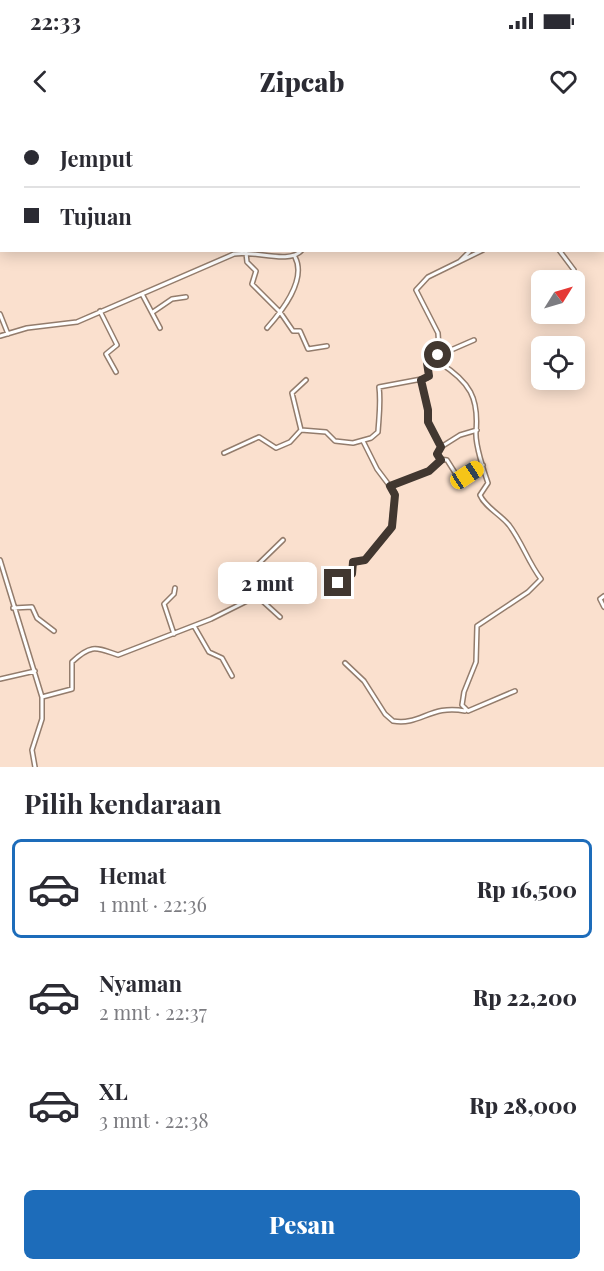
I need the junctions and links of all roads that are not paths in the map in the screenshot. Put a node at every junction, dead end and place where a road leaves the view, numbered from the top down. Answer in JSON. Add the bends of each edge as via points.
{"nodes":[{"id":1,"x":254,"y":252,"type":"edge"},
{"id":2,"x":300,"y":252,"type":"edge"},
{"id":3,"x":469,"y":252,"type":"edge"},
{"id":4,"x":479,"y":252,"type":"edge"},
{"id":5,"x":561,"y":252,"type":"edge"},
{"id":6,"x":246,"y":253,"type":"junction"},
{"id":7,"x":295,"y":257,"type":"junction"},
{"id":8,"x":456,"y":264,"type":"junction"},
{"id":9,"x":574,"y":270,"type":"edge"},
{"id":10,"x":142,"y":294,"type":"junction"},
{"id":11,"x":186,"y":297,"type":"dead end"},
{"id":12,"x":100,"y":311,"type":"junction"},
{"id":13,"x":153,"y":312,"type":"junction"},
{"id":14,"x":280,"y":312,"type":"junction"},
{"id":15,"x":0,"y":314,"type":"edge"},
{"id":16,"x":160,"y":328,"type":"dead end"},
{"id":17,"x":267,"y":328,"type":"dead end"},
{"id":18,"x":8,"y":334,"type":"junction"},
{"id":19,"x":0,"y":336,"type":"edge"},
{"id":20,"x":474,"y":340,"type":"dead end"},
{"id":21,"x":327,"y":346,"type":"dead end"},
{"id":22,"x":440,"y":350,"type":"junction"},
{"id":23,"x":438,"y":358,"type":"junction"},
{"id":24,"x":116,"y":372,"type":"dead end"},
{"id":25,"x":306,"y":380,"type":"dead end"},
{"id":26,"x":421,"y":380,"type":"junction"},
{"id":27,"x":301,"y":430,"type":"junction"},
{"id":28,"x":477,"y":430,"type":"junction"},
{"id":29,"x":363,"y":441,"type":"junction"},
{"id":30,"x":441,"y":447,"type":"junction"},
{"id":31,"x":224,"y":453,"type":"dead end"},
{"id":32,"x":441,"y":460,"type":"junction"},
{"id":33,"x":483,"y":465,"type":"junction"},
{"id":34,"x":390,"y":486,"type":"junction"},
{"id":35,"x":283,"y":540,"type":"dead end"},
{"id":36,"x":0,"y":560,"type":"edge"},
{"id":37,"x":327,"y":586,"type":"dead end"},
{"id":38,"x":175,"y":588,"type":"dead end"},
{"id":39,"x":604,"y":596,"type":"edge"},
{"id":40,"x":253,"y":598,"type":"junction"},
{"id":41,"x":604,"y":607,"type":"edge"},
{"id":42,"x":13,"y":608,"type":"junction"},
{"id":43,"x":280,"y":617,"type":"dead end"},
{"id":44,"x":194,"y":626,"type":"junction"},
{"id":45,"x":54,"y":631,"type":"dead end"},
{"id":46,"x":174,"y":634,"type":"junction"},
{"id":47,"x":345,"y":663,"type":"dead end"},
{"id":48,"x":35,"y":671,"type":"junction"},
{"id":49,"x":232,"y":675,"type":"dead end"},
{"id":50,"x":0,"y":679,"type":"edge"},
{"id":51,"x":515,"y":691,"type":"dead end"},
{"id":52,"x":43,"y":699,"type":"junction"},
{"id":53,"x":466,"y":711,"type":"junction"},
{"id":54,"x":35,"y":767,"type":"edge"}],
"edges":[{"from":1,"to":6,"type":"street"},
{"from":1,"to":7,"type":"street"},
{"from":2,"to":7,"type":"street"},
{"from":3,"to":8,"type":"street"},
{"from":4,"to":8,"type":"street"},
{"from":5,"to":9,"type":"street"},
{"from":6,"to":10,"type":"street","via":[[234,254]]},
{"from":6,"to":14,"type":"street","via":[[247,262],[256,271],[252,284]]},
{"from":7,"to":14,"type":"street","via":[[300,274]]},
{"from":8,"to":22,"type":"street","via":[[428,277],[416,290],[436,325]]},
{"from":10,"to":12,"type":"street"},
{"from":10,"to":13,"type":"street"},
{"from":11,"to":13,"type":"street","via":[[172,299]]},
{"from":12,"to":18,"type":"street","via":[[73,324],[29,327]]},
{"from":12,"to":24,"type":"street","via":[[117,345],[106,354]]},
{"from":13,"to":16,"type":"street"},
{"from":14,"to":17,"type":"street"},
{"from":14,"to":21,"type":"street","via":[[293,331],[300,331],[310,350]]},
{"from":15,"to":18,"type":"street"},
{"from":18,"to":19,"type":"street"},
{"from":20,"to":22,"type":"street","via":[[451,350]]},
{"from":22,"to":23,"type":"street"},
{"from":23,"to":26,"type":"street","via":[[427,363],[429,376]]},
{"from":23,"to":28,"type":"street","via":[[453,370],[476,401]]},
{"from":25,"to":27,"type":"street","via":[[292,393]]},
{"from":26,"to":29,"type":"street","via":[[380,387],[378,432]]},
{"from":26,"to":30,"type":"street","via":[[428,422]]},
{"from":27,"to":29,"type":"street","via":[[326,432],[338,442]]},
{"from":27,"to":31,"type":"street","via":[[290,442],[276,448],[259,437]]},
{"from":28,"to":30,"type":"street"},
{"from":28,"to":33,"type":"street"},
{"from":29,"to":34,"type":"street"},
{"from":30,"to":32,"type":"street","via":[[437,454]]},
{"from":32,"to":33,"type":"street","via":[[447,460],[459,479]]},
{"from":32,"to":34,"type":"street","via":[[429,471]]},
{"from":33,"to":53,"type":"street","via":[[488,483],[480,494],[483,502],[508,525],[541,580],[477,626],[476,662],[462,699]]},
{"from":34,"to":37,"type":"street","via":[[395,495],[391,529],[365,560],[353,562],[350,576]]},
{"from":35,"to":40,"type":"street","via":[[244,578]]},
{"from":36,"to":42,"type":"street"},
{"from":38,"to":46,"type":"street","via":[[164,604]]},
{"from":39,"to":41,"type":"street","via":[[600,599]]},
{"from":40,"to":43,"type":"street","via":[[258,597]]},
{"from":40,"to":44,"type":"street"},
{"from":42,"to":45,"type":"street","via":[[32,607],[37,618]]},
{"from":42,"to":48,"type":"street"},
{"from":44,"to":46,"type":"street"},
{"from":44,"to":49,"type":"street","via":[[209,652],[222,658]]},
{"from":46,"to":52,"type":"street","via":[[118,655],[102,648],[85,653],[72,662],[72,689]]},
{"from":47,"to":53,"type":"street","via":[[364,681],[393,722],[412,720],[444,708]]},
{"from":48,"to":50,"type":"street"},
{"from":48,"to":52,"type":"street"},
{"from":51,"to":53,"type":"street"},
{"from":52,"to":54,"type":"street","via":[[42,719],[32,750]]}]}
